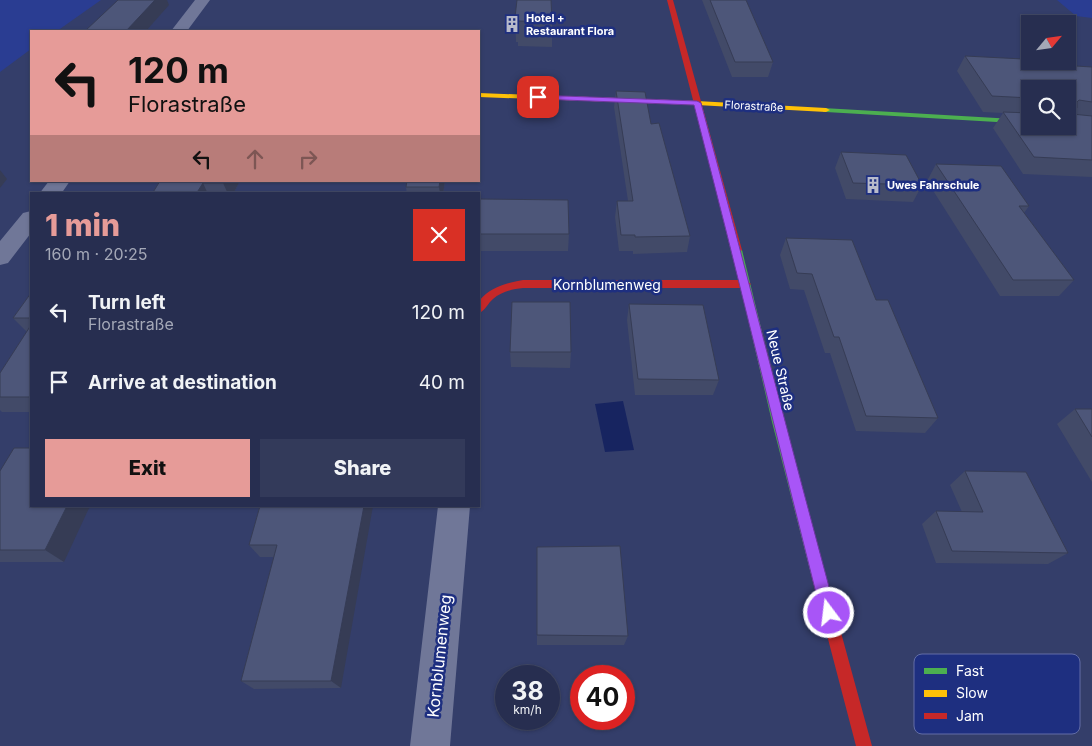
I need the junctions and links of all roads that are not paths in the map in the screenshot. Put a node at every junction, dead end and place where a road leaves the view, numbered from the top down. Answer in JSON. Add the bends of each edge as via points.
{"nodes":[{"id":1,"x":203,"y":0,"type":"edge"},
{"id":2,"x":670,"y":0,"type":"edge"},
{"id":3,"x":180,"y":30,"type":"edge"},
{"id":4,"x":480,"y":95,"type":"edge"},
{"id":5,"x":697,"y":103,"type":"junction"},
{"id":6,"x":1021,"y":121,"type":"edge"},
{"id":7,"x":59,"y":182,"type":"edge"},
{"id":8,"x":52,"y":192,"type":"edge"},
{"id":9,"x":30,"y":219,"type":"edge"},
{"id":10,"x":0,"y":257,"type":"edge"},
{"id":11,"x":746,"y":284,"type":"junction"},
{"id":12,"x":480,"y":308,"type":"edge"},
{"id":13,"x":454,"y":507,"type":"edge"},
{"id":14,"x":430,"y":746,"type":"edge"},
{"id":15,"x":864,"y":746,"type":"edge"}],
"edges":[{"from":1,"to":3,"type":"street"},
{"from":2,"to":5,"type":"street","name":"Neue Straße"},
{"from":4,"to":5,"type":"street","name":"Florastraße"},
{"from":5,"to":6,"type":"street","name":"Florastraße"},
{"from":5,"to":11,"type":"street","name":"Neue Straße"},
{"from":7,"to":8,"type":"street"},
{"from":9,"to":10,"type":"street"},
{"from":11,"to":12,"type":"street","name":"Kornblumenweg","via":[[541,283],[509,286],[490,294]]},
{"from":11,"to":15,"type":"street","name":"Neue Straße","via":[[778,422]]},
{"from":13,"to":14,"type":"street","name":"Kornblumenweg"}]}
